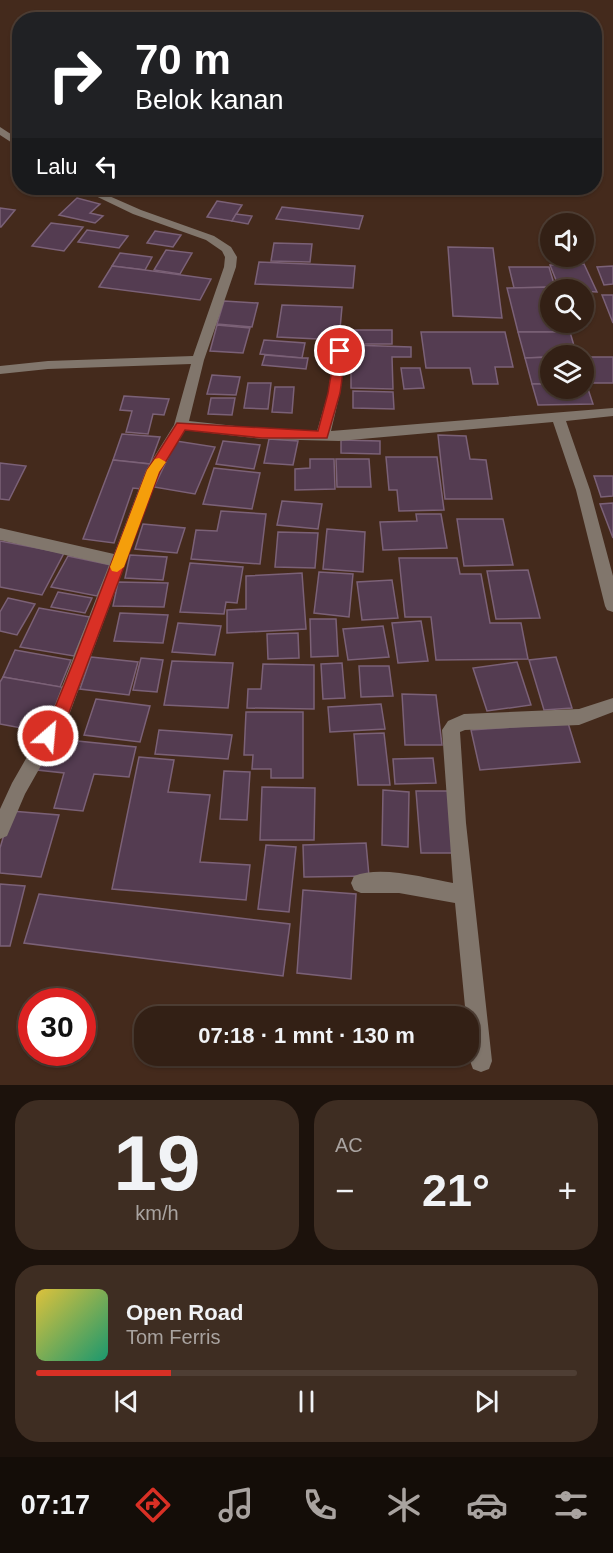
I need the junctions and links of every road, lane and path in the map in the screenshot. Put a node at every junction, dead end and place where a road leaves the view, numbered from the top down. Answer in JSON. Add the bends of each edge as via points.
{"nodes":[{"id":1,"x":99,"y":195,"type":"edge"},
{"id":2,"x":340,"y":351,"type":"dead end"},
{"id":3,"x":198,"y":360,"type":"junction"},
{"id":4,"x":0,"y":370,"type":"edge"},
{"id":5,"x":613,"y":412,"type":"edge"},
{"id":6,"x":558,"y":417,"type":"junction"},
{"id":7,"x":181,"y":426,"type":"junction"},
{"id":8,"x":323,"y":435,"type":"junction"},
{"id":9,"x":0,"y":534,"type":"edge"},
{"id":10,"x":119,"y":561,"type":"junction"},
{"id":11,"x":613,"y":606,"type":"edge"},
{"id":12,"x":613,"y":705,"type":"edge"},
{"id":13,"x":0,"y":830,"type":"edge"},
{"id":14,"x":361,"y":883,"type":"dead end"},
{"id":15,"x":465,"y":895,"type":"junction"},
{"id":16,"x":481,"y":1061,"type":"dead end"}],
"edges":[{"from":1,"to":3,"type":"street","via":[[210,238],[227,249],[230,267]]},
{"from":2,"to":8,"type":"street"},
{"from":3,"to":4,"type":"street"},
{"from":3,"to":7,"type":"street"},
{"from":5,"to":6,"type":"street"},
{"from":6,"to":8,"type":"street"},
{"from":6,"to":11,"type":"street","via":[[583,490]]},
{"from":7,"to":8,"type":"street"},
{"from":7,"to":10,"type":"street","via":[[153,470]]},
{"from":9,"to":10,"type":"street"},
{"from":10,"to":13,"type":"street","via":[[59,718],[18,789]]},
{"from":12,"to":15,"type":"street","via":[[579,717],[464,722],[452,728]]},
{"from":14,"to":15,"type":"street","via":[[399,883]]},
{"from":15,"to":16,"type":"street"}]}
